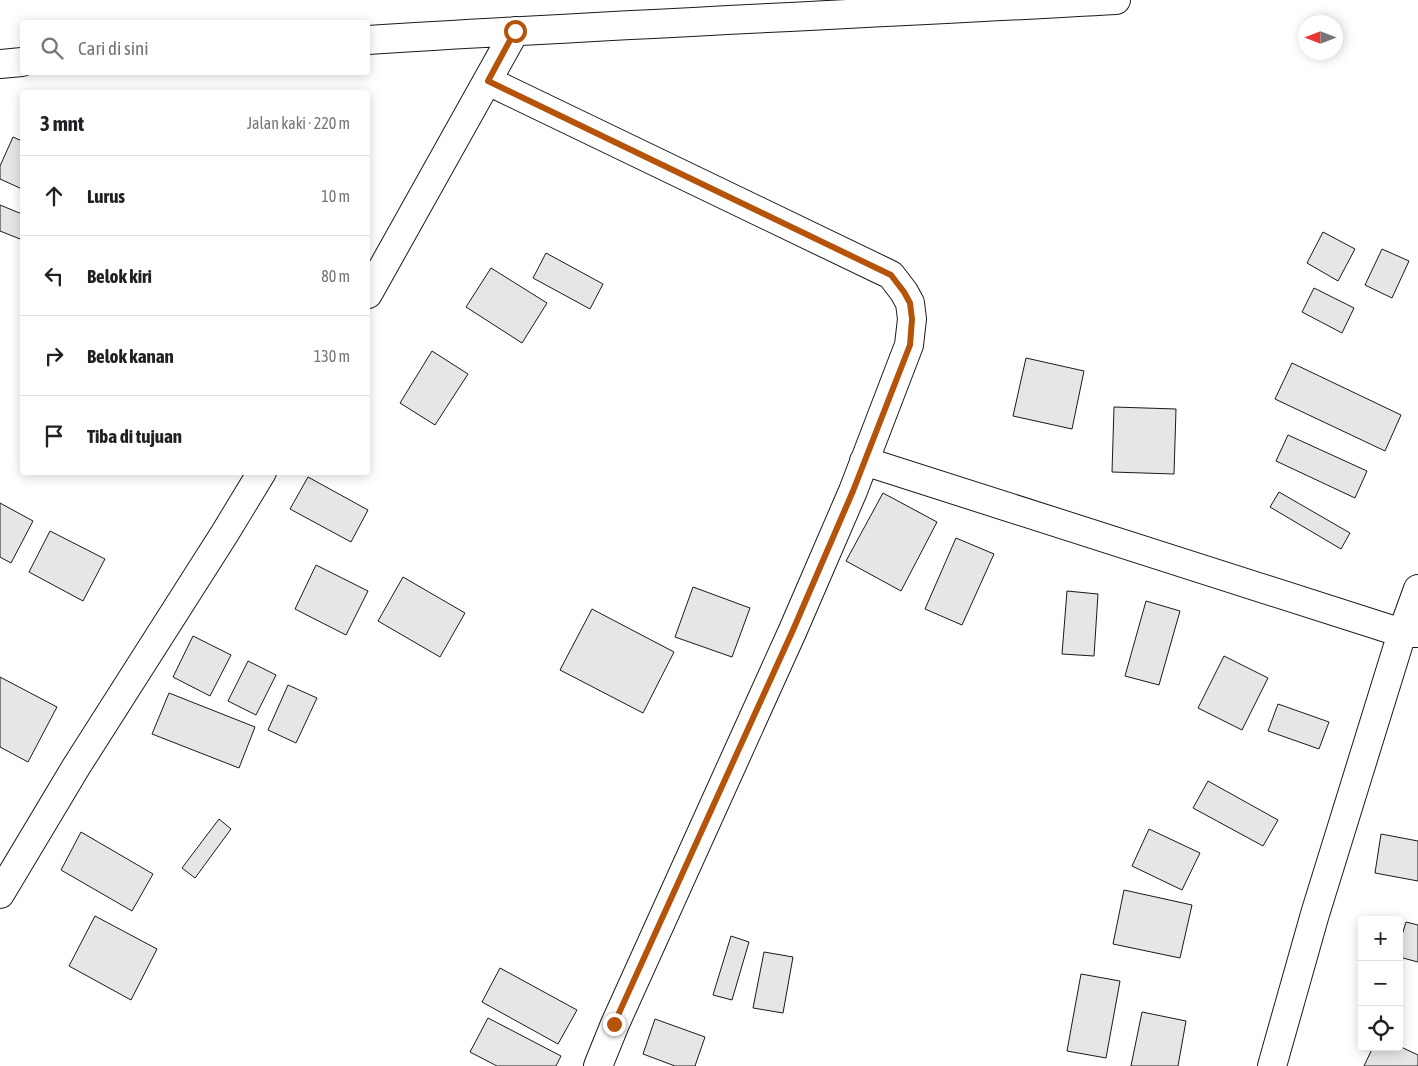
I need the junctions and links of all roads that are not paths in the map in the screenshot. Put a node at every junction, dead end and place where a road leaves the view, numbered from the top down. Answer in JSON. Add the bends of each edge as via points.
{"nodes":[{"id":1,"x":1116,"y":0,"type":"edge"},
{"id":2,"x":515,"y":31,"type":"junction"},
{"id":3,"x":370,"y":40,"type":"edge"},
{"id":4,"x":20,"y":62,"type":"edge"},
{"id":5,"x":0,"y":64,"type":"edge"},
{"id":6,"x":488,"y":81,"type":"junction"},
{"id":7,"x":370,"y":290,"type":"edge"},
{"id":8,"x":864,"y":461,"type":"junction"},
{"id":9,"x":260,"y":475,"type":"edge"},
{"id":10,"x":1418,"y":590,"type":"edge"},
{"id":11,"x":1410,"y":633,"type":"edge"},
{"id":12,"x":0,"y":894,"type":"edge"},
{"id":13,"x":598,"y":1066,"type":"edge"},
{"id":14,"x":1272,"y":1066,"type":"edge"}],
"edges":[{"from":1,"to":2,"type":"street"},
{"from":2,"to":3,"type":"street"},
{"from":2,"to":6,"type":"street"},
{"from":4,"to":5,"type":"street"},
{"from":6,"to":7,"type":"street"},
{"from":6,"to":8,"type":"street","via":[[891,275],[910,303],[910,345]]},
{"from":8,"to":11,"type":"street"},
{"from":8,"to":13,"type":"street","via":[[793,630],[614,1024]]},
{"from":9,"to":12,"type":"street","via":[[76,766]]},
{"from":10,"to":11,"type":"street"},
{"from":11,"to":14,"type":"street","via":[[1315,914]]}]}
